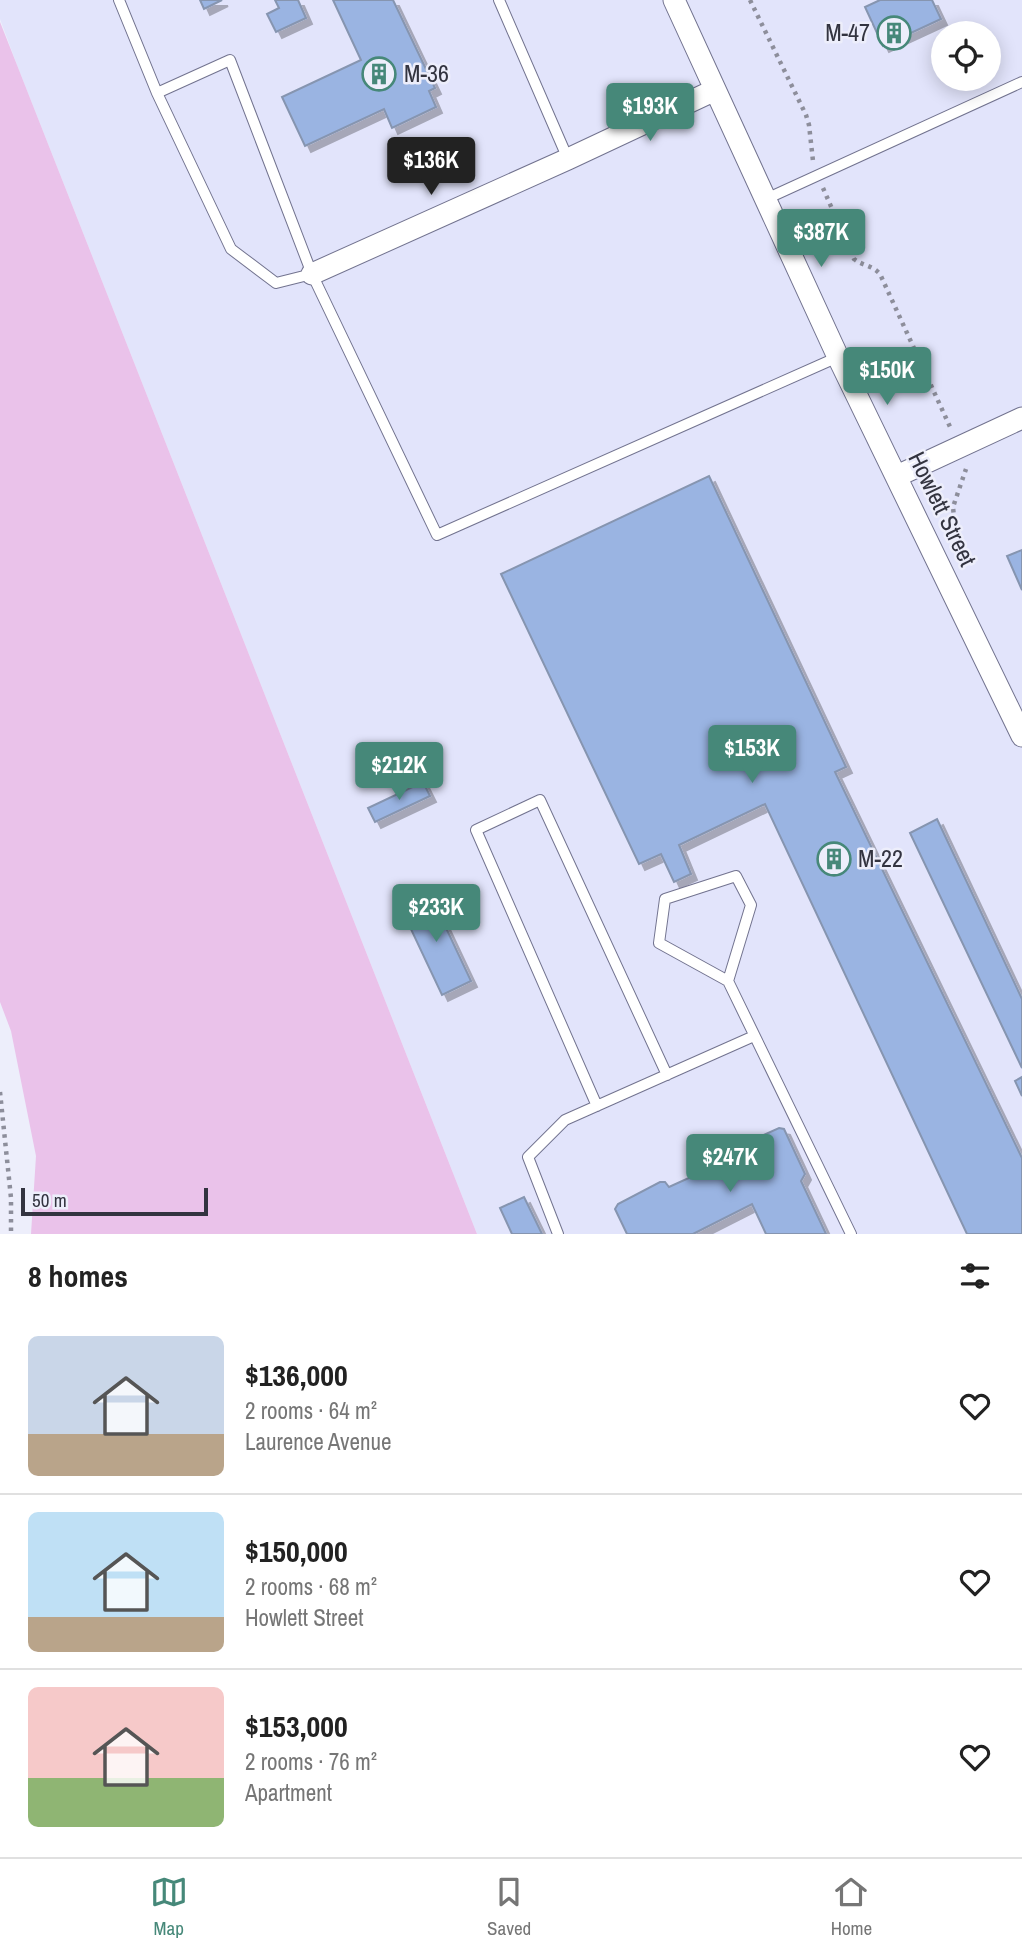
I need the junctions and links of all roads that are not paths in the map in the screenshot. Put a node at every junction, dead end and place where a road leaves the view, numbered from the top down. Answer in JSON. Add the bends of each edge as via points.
{"nodes":[{"id":1,"x":119,"y":0,"type":"edge"},
{"id":2,"x":499,"y":0,"type":"edge"},
{"id":3,"x":674,"y":0,"type":"edge"},
{"id":4,"x":1022,"y":82,"type":"edge"},
{"id":5,"x":715,"y":90,"type":"junction"},
{"id":6,"x":157,"y":93,"type":"junction"},
{"id":7,"x":568,"y":159,"type":"junction"},
{"id":8,"x":766,"y":199,"type":"junction"},
{"id":9,"x":312,"y":274,"type":"junction"},
{"id":10,"x":838,"y":356,"type":"junction"},
{"id":11,"x":1022,"y":418,"type":"edge"},
{"id":12,"x":897,"y":476,"type":"junction"},
{"id":13,"x":1022,"y":736,"type":"edge"},
{"id":14,"x":728,"y":981,"type":"junction"},
{"id":15,"x":754,"y":1036,"type":"junction"},
{"id":16,"x":667,"y":1075,"type":"junction"},
{"id":17,"x":597,"y":1106,"type":"junction"},
{"id":18,"x":558,"y":1234,"type":"edge"},
{"id":19,"x":851,"y":1234,"type":"edge"}],
"edges":[{"from":1,"to":6,"type":"lane"},
{"from":2,"to":7,"type":"lane"},
{"from":3,"to":5,"type":"street","name":"Howlett Street"},
{"from":4,"to":8,"type":"lane"},
{"from":5,"to":7,"type":"street"},
{"from":5,"to":8,"type":"street","name":"Howlett Street"},
{"from":6,"to":9,"type":"lane","via":[[231,249],[276,283]]},
{"from":6,"to":9,"type":"lane","via":[[230,60]]},
{"from":7,"to":9,"type":"street"},
{"from":8,"to":10,"type":"street","name":"Howlett Street"},
{"from":9,"to":10,"type":"lane","via":[[437,535]]},
{"from":10,"to":12,"type":"street","name":"Howlett Street"},
{"from":11,"to":12,"type":"street"},
{"from":12,"to":13,"type":"street","name":"Howlett Street"},
{"from":14,"to":14,"type":"lane","via":[[659,943],[665,899],[736,876],[751,905]]},
{"from":14,"to":15,"type":"lane"},
{"from":15,"to":16,"type":"lane"},
{"from":15,"to":19,"type":"lane"},
{"from":16,"to":17,"type":"lane"},
{"from":16,"to":17,"type":"lane","via":[[540,800],[477,830]]},
{"from":17,"to":18,"type":"lane","via":[[565,1120],[527,1157]]}]}
